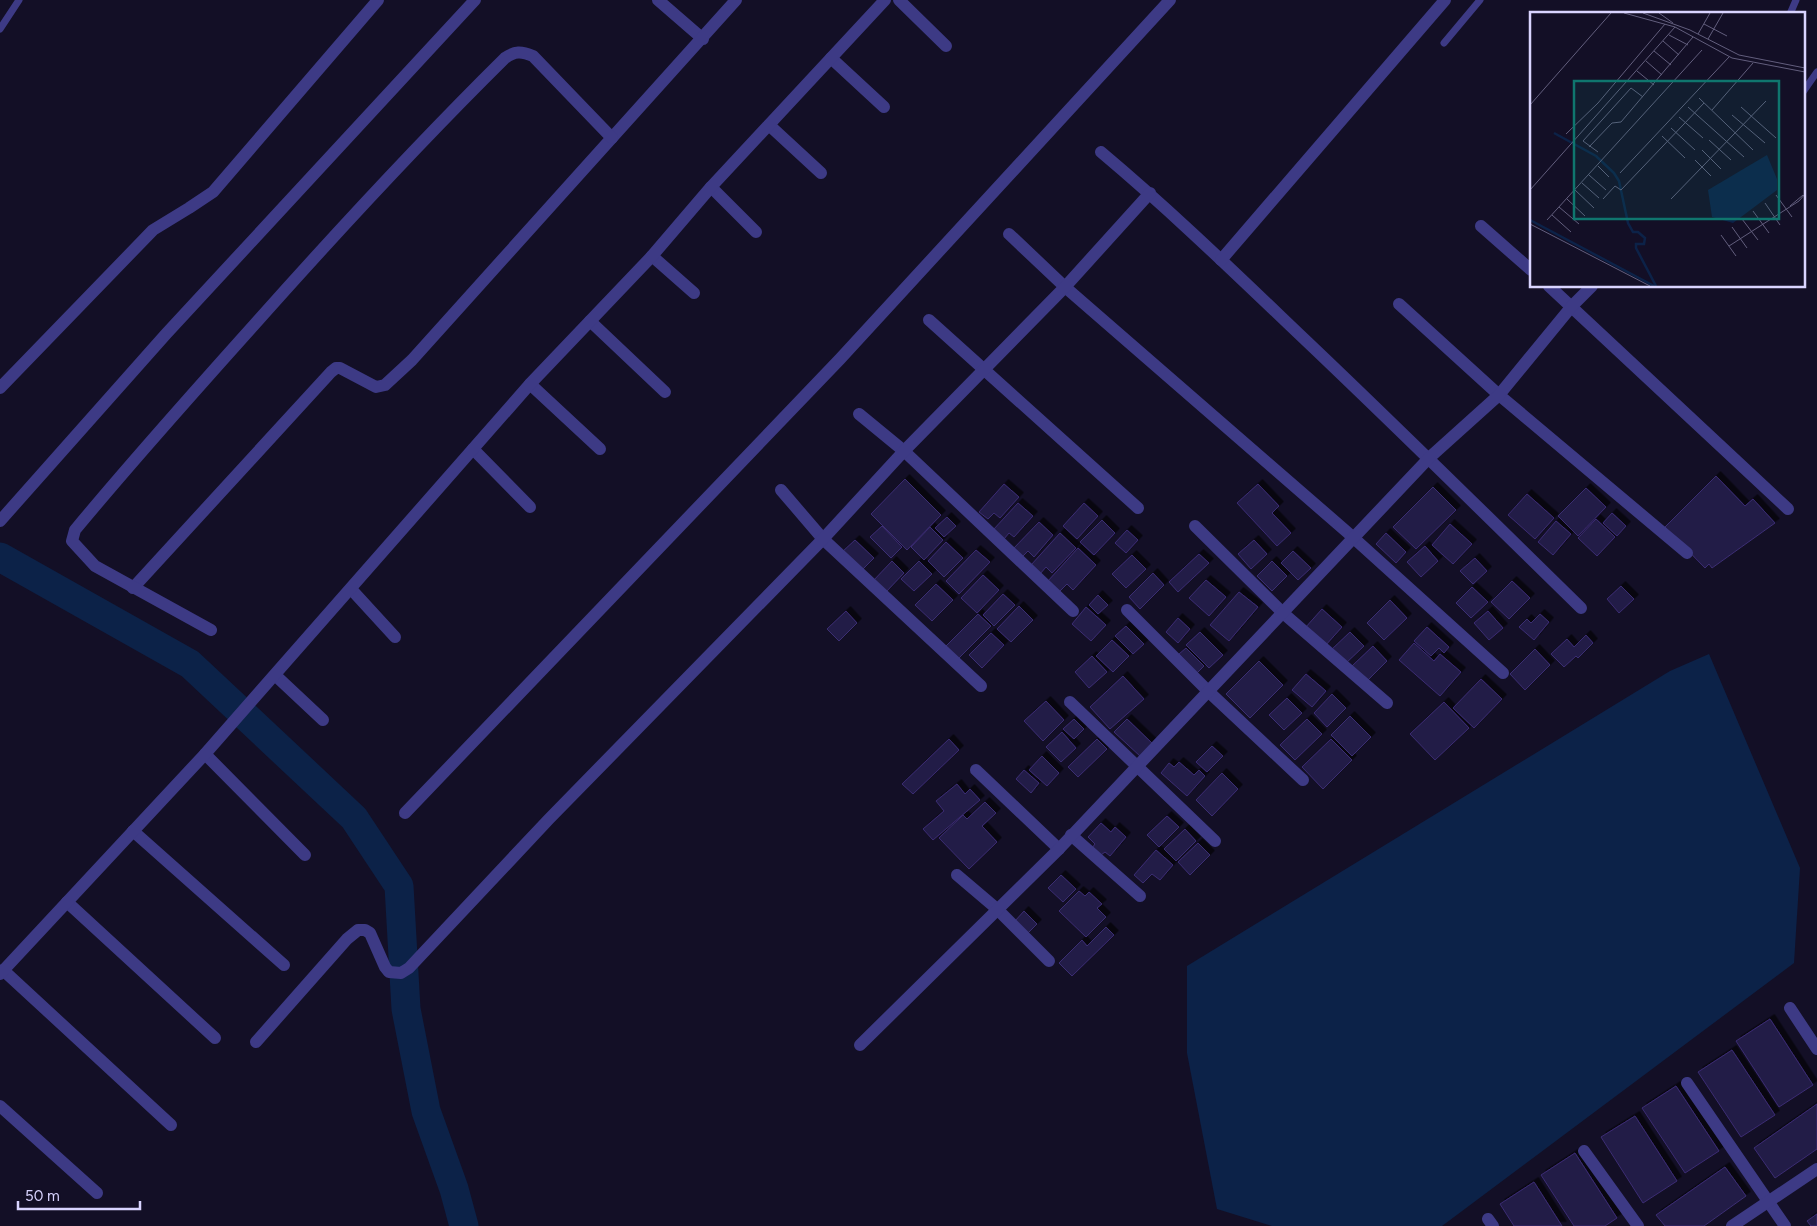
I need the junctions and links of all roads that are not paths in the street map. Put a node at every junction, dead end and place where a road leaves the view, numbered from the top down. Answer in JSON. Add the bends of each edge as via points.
{"nodes":[{"id":1,"x":19,"y":0,"type":"edge"},
{"id":2,"x":378,"y":0,"type":"edge"},
{"id":3,"x":475,"y":0,"type":"edge"},
{"id":4,"x":658,"y":0,"type":"edge"},
{"id":5,"x":736,"y":0,"type":"edge"},
{"id":6,"x":885,"y":0,"type":"edge"},
{"id":7,"x":899,"y":0,"type":"edge"},
{"id":8,"x":1170,"y":0,"type":"edge"},
{"id":9,"x":1445,"y":0,"type":"edge"},
{"id":10,"x":1480,"y":0,"type":"edge"},
{"id":11,"x":1796,"y":0,"type":"edge"},
{"id":12,"x":1791,"y":12,"type":"edge"},
{"id":13,"x":0,"y":29,"type":"edge"},
{"id":14,"x":703,"y":38,"type":"junction"},
{"id":15,"x":1444,"y":43,"type":"dead end"},
{"id":16,"x":946,"y":46,"type":"dead end"},
{"id":17,"x":831,"y":58,"type":"junction"},
{"id":18,"x":1817,"y":72,"type":"edge"},
{"id":19,"x":1804,"y":91,"type":"edge"},
{"id":20,"x":884,"y":107,"type":"dead end"},
{"id":21,"x":770,"y":125,"type":"junction"},
{"id":22,"x":612,"y":138,"type":"junction"},
{"id":23,"x":1101,"y":152,"type":"dead end"},
{"id":24,"x":821,"y":173,"type":"dead end"},
{"id":25,"x":712,"y":187,"type":"junction"},
{"id":26,"x":1150,"y":193,"type":"junction"},
{"id":27,"x":1481,"y":226,"type":"dead end"},
{"id":28,"x":756,"y":232,"type":"dead end"},
{"id":29,"x":1009,"y":234,"type":"dead end"},
{"id":30,"x":652,"y":256,"type":"junction"},
{"id":31,"x":1221,"y":260,"type":"junction"},
{"id":32,"x":1530,"y":269,"type":"edge"},
{"id":33,"x":1065,"y":287,"type":"junction"},
{"id":34,"x":1551,"y":288,"type":"edge"},
{"id":35,"x":1590,"y":288,"type":"edge"},
{"id":36,"x":694,"y":293,"type":"dead end"},
{"id":37,"x":1399,"y":304,"type":"dead end"},
{"id":38,"x":1572,"y":306,"type":"junction"},
{"id":39,"x":929,"y":320,"type":"dead end"},
{"id":40,"x":590,"y":321,"type":"junction"},
{"id":41,"x":985,"y":370,"type":"junction"},
{"id":42,"x":530,"y":384,"type":"junction"},
{"id":43,"x":0,"y":388,"type":"edge"},
{"id":44,"x":665,"y":392,"type":"dead end"},
{"id":45,"x":1499,"y":395,"type":"junction"},
{"id":46,"x":859,"y":414,"type":"dead end"},
{"id":47,"x":473,"y":449,"type":"junction"},
{"id":48,"x":600,"y":449,"type":"dead end"},
{"id":49,"x":904,"y":451,"type":"junction"},
{"id":50,"x":1429,"y":458,"type":"junction"},
{"id":51,"x":780,"y":490,"type":"dead end"},
{"id":52,"x":530,"y":507,"type":"dead end"},
{"id":53,"x":1138,"y":508,"type":"dead end"},
{"id":54,"x":1788,"y":509,"type":"dead end"},
{"id":55,"x":0,"y":521,"type":"edge"},
{"id":56,"x":1195,"y":526,"type":"dead end"},
{"id":57,"x":1354,"y":538,"type":"junction"},
{"id":58,"x":824,"y":539,"type":"junction"},
{"id":59,"x":1687,"y":553,"type":"dead end"},
{"id":60,"x":133,"y":588,"type":"junction"},
{"id":61,"x":351,"y":589,"type":"junction"},
{"id":62,"x":1580,"y":608,"type":"dead end"},
{"id":63,"x":1127,"y":610,"type":"dead end"},
{"id":64,"x":1073,"y":611,"type":"dead end"},
{"id":65,"x":1283,"y":613,"type":"junction"},
{"id":66,"x":211,"y":630,"type":"dead end"},
{"id":67,"x":395,"y":637,"type":"dead end"},
{"id":68,"x":1503,"y":673,"type":"dead end"},
{"id":69,"x":275,"y":676,"type":"junction"},
{"id":70,"x":982,"y":686,"type":"dead end"},
{"id":71,"x":1209,"y":692,"type":"junction"},
{"id":72,"x":1070,"y":702,"type":"dead end"},
{"id":73,"x":1387,"y":703,"type":"dead end"},
{"id":74,"x":324,"y":720,"type":"dead end"},
{"id":75,"x":205,"y":754,"type":"junction"},
{"id":76,"x":1137,"y":765,"type":"junction"},
{"id":77,"x":976,"y":770,"type":"dead end"},
{"id":78,"x":1303,"y":780,"type":"dead end"},
{"id":79,"x":405,"y":813,"type":"dead end"},
{"id":80,"x":133,"y":831,"type":"junction"},
{"id":81,"x":1071,"y":835,"type":"junction"},
{"id":82,"x":1215,"y":841,"type":"dead end"},
{"id":83,"x":1059,"y":849,"type":"junction"},
{"id":84,"x":305,"y":855,"type":"dead end"},
{"id":85,"x":957,"y":875,"type":"dead end"},
{"id":86,"x":1140,"y":896,"type":"dead end"},
{"id":87,"x":67,"y":902,"type":"junction"},
{"id":88,"x":996,"y":909,"type":"junction"},
{"id":89,"x":1049,"y":961,"type":"dead end"},
{"id":90,"x":284,"y":965,"type":"dead end"},
{"id":91,"x":2,"y":972,"type":"edge"},
{"id":92,"x":1790,"y":1008,"type":"dead end"},
{"id":93,"x":215,"y":1038,"type":"dead end"},
{"id":94,"x":256,"y":1042,"type":"dead end"},
{"id":95,"x":860,"y":1045,"type":"dead end"},
{"id":96,"x":1817,"y":1049,"type":"edge"},
{"id":97,"x":1687,"y":1083,"type":"dead end"},
{"id":98,"x":0,"y":1106,"type":"edge"},
{"id":99,"x":171,"y":1125,"type":"dead end"},
{"id":100,"x":1584,"y":1151,"type":"dead end"},
{"id":101,"x":1817,"y":1169,"type":"edge"},
{"id":102,"x":97,"y":1193,"type":"dead end"},
{"id":103,"x":1768,"y":1202,"type":"junction"},
{"id":104,"x":1638,"y":1226,"type":"edge"},
{"id":105,"x":1732,"y":1226,"type":"edge"},
{"id":106,"x":1785,"y":1226,"type":"edge"}],
"edges":[{"from":1,"to":13,"type":"lane"},
{"from":2,"to":43,"type":"street","via":[[213,192],[152,230]]},
{"from":3,"to":55,"type":"street","via":[[166,334]]},
{"from":4,"to":14,"type":"street"},
{"from":5,"to":14,"type":"street"},
{"from":6,"to":17,"type":"street"},
{"from":7,"to":16,"type":"street"},
{"from":8,"to":79,"type":"street","via":[[840,359]]},
{"from":9,"to":31,"type":"street"},
{"from":10,"to":15,"type":"lane"},
{"from":11,"to":12,"type":"lane"},
{"from":14,"to":22,"type":"street"},
{"from":17,"to":20,"type":"street"},
{"from":17,"to":21,"type":"street"},
{"from":18,"to":19,"type":"lane"},
{"from":21,"to":24,"type":"street"},
{"from":21,"to":25,"type":"street"},
{"from":22,"to":60,"type":"street","via":[[385,385],[376,387],[340,368],[331,372]]},
{"from":22,"to":60,"type":"street","via":[[533,56],[514,52],[505,58],[438,124],[297,277],[129,464],[75,530],[72,541],[95,566]]},
{"from":23,"to":26,"type":"street"},
{"from":25,"to":28,"type":"street"},
{"from":25,"to":30,"type":"street"},
{"from":26,"to":31,"type":"street"},
{"from":26,"to":33,"type":"street"},
{"from":27,"to":32,"type":"street"},
{"from":29,"to":33,"type":"street"},
{"from":30,"to":36,"type":"street"},
{"from":30,"to":40,"type":"street"},
{"from":31,"to":50,"type":"street"},
{"from":33,"to":41,"type":"street"},
{"from":33,"to":57,"type":"street"},
{"from":34,"to":38,"type":"street"},
{"from":35,"to":38,"type":"street"},
{"from":37,"to":45,"type":"street"},
{"from":38,"to":45,"type":"street"},
{"from":38,"to":54,"type":"street"},
{"from":39,"to":41,"type":"street"},
{"from":40,"to":42,"type":"street"},
{"from":40,"to":44,"type":"street"},
{"from":41,"to":49,"type":"street"},
{"from":41,"to":53,"type":"street"},
{"from":42,"to":47,"type":"street"},
{"from":42,"to":48,"type":"street"},
{"from":45,"to":50,"type":"street"},
{"from":45,"to":59,"type":"street"},
{"from":46,"to":49,"type":"street"},
{"from":47,"to":52,"type":"street"},
{"from":47,"to":61,"type":"street"},
{"from":49,"to":58,"type":"street"},
{"from":49,"to":64,"type":"street"},
{"from":50,"to":57,"type":"street"},
{"from":50,"to":62,"type":"street"},
{"from":51,"to":58,"type":"street"},
{"from":56,"to":65,"type":"street"},
{"from":57,"to":65,"type":"street"},
{"from":57,"to":68,"type":"street"},
{"from":58,"to":70,"type":"street"},
{"from":58,"to":94,"type":"street","via":[[549,819],[409,968],[402,973],[388,972],[370,933],[358,930]]},
{"from":60,"to":66,"type":"street"},
{"from":61,"to":67,"type":"street"},
{"from":61,"to":69,"type":"street"},
{"from":63,"to":71,"type":"street"},
{"from":65,"to":71,"type":"street"},
{"from":65,"to":73,"type":"street"},
{"from":69,"to":74,"type":"street"},
{"from":69,"to":75,"type":"street"},
{"from":71,"to":76,"type":"street"},
{"from":71,"to":78,"type":"street"},
{"from":72,"to":76,"type":"street"},
{"from":75,"to":80,"type":"street"},
{"from":75,"to":84,"type":"street"},
{"from":76,"to":81,"type":"street"},
{"from":76,"to":82,"type":"street"},
{"from":77,"to":83,"type":"street"},
{"from":80,"to":87,"type":"street"},
{"from":80,"to":90,"type":"street"},
{"from":81,"to":83,"type":"street"},
{"from":81,"to":86,"type":"street"},
{"from":83,"to":88,"type":"street"},
{"from":85,"to":88,"type":"street"},
{"from":87,"to":91,"type":"street"},
{"from":87,"to":93,"type":"street"},
{"from":88,"to":89,"type":"street"},
{"from":88,"to":95,"type":"street"},
{"from":91,"to":99,"type":"street"},
{"from":92,"to":96,"type":"street"},
{"from":97,"to":103,"type":"street"},
{"from":98,"to":102,"type":"street"},
{"from":100,"to":104,"type":"street"},
{"from":101,"to":103,"type":"street"},
{"from":103,"to":105,"type":"street"},
{"from":103,"to":106,"type":"street"}]}
